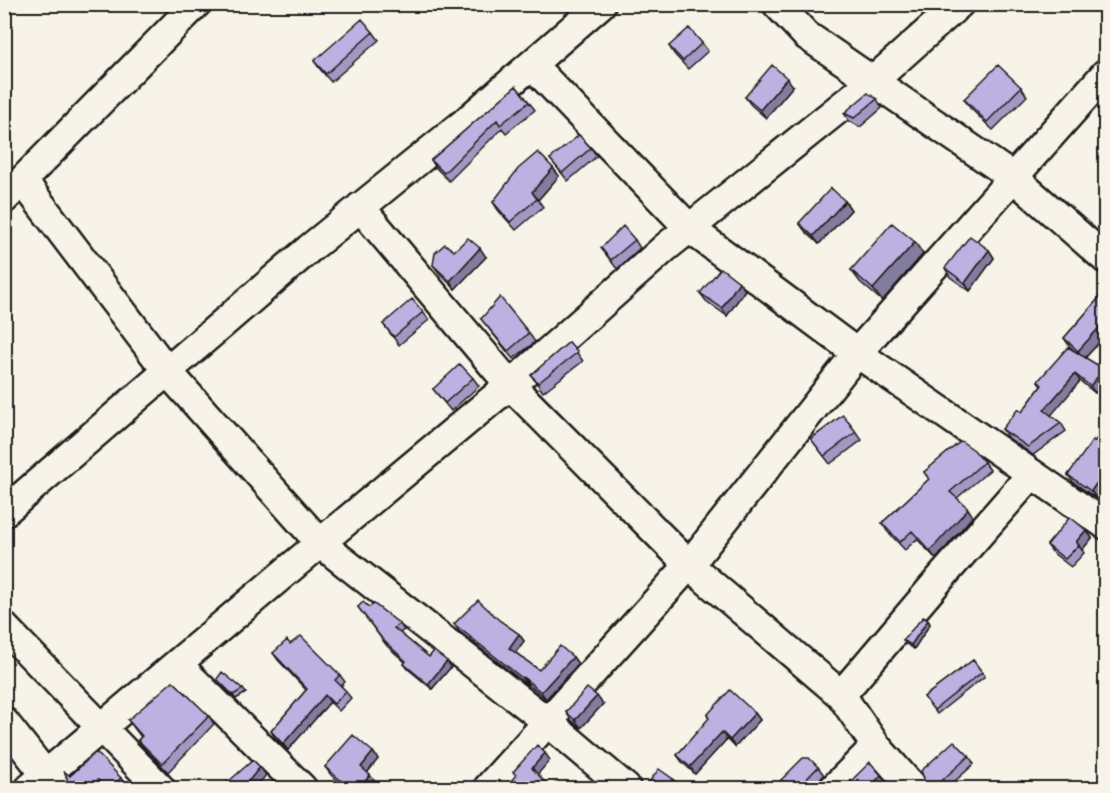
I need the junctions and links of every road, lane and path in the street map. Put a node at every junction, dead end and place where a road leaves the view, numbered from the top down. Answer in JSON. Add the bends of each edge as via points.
{"nodes":[{"id":1,"x":196,"y":4,"type":"edge"},
{"id":2,"x":601,"y":4,"type":"edge"},
{"id":3,"x":777,"y":4,"type":"edge"},
{"id":4,"x":959,"y":4,"type":"edge"},
{"id":5,"x":532,"y":65,"type":"junction"},
{"id":6,"x":1106,"y":73,"type":"edge"},
{"id":7,"x":873,"y":81,"type":"junction"},
{"id":8,"x":1014,"y":178,"type":"junction"},
{"id":9,"x":14,"y":190,"type":"edge"},
{"id":10,"x":360,"y":207,"type":"junction"},
{"id":11,"x":689,"y":228,"type":"junction"},
{"id":12,"x":1106,"y":259,"type":"edge"},
{"id":13,"x":858,"y":353,"type":"junction"},
{"id":14,"x":167,"y":371,"type":"junction"},
{"id":15,"x":510,"y":385,"type":"junction"},
{"id":16,"x":1032,"y":474,"type":"junction"},
{"id":17,"x":4,"y":512,"type":"edge"},
{"id":18,"x":1106,"y":525,"type":"edge"},
{"id":19,"x":320,"y":543,"type":"junction"},
{"id":20,"x":689,"y":566,"type":"junction"},
{"id":21,"x":4,"y":627,"type":"edge"},
{"id":22,"x":177,"y":664,"type":"junction"},
{"id":23,"x":841,"y":695,"type":"junction"},
{"id":24,"x":4,"y":722,"type":"edge"},
{"id":25,"x":549,"y":723,"type":"junction"},
{"id":26,"x":103,"y":727,"type":"junction"},
{"id":27,"x":876,"y":746,"type":"junction"},
{"id":28,"x":44,"y":784,"type":"edge"},
{"id":29,"x":160,"y":789,"type":"edge"},
{"id":30,"x":302,"y":789,"type":"edge"},
{"id":31,"x":488,"y":789,"type":"edge"},
{"id":32,"x":626,"y":789,"type":"edge"},
{"id":33,"x":834,"y":789,"type":"edge"},
{"id":34,"x":913,"y":789,"type":"edge"}],
"edges":[{"from":1,"to":9,"type":"street"},
{"from":2,"to":5,"type":"street"},
{"from":3,"to":7,"type":"street","via":[[806,35]]},
{"from":4,"to":7,"type":"street"},
{"from":5,"to":10,"type":"street"},
{"from":5,"to":11,"type":"street"},
{"from":6,"to":8,"type":"street"},
{"from":7,"to":8,"type":"street"},
{"from":7,"to":11,"type":"street"},
{"from":8,"to":12,"type":"street"},
{"from":8,"to":13,"type":"street"},
{"from":9,"to":14,"type":"street"},
{"from":10,"to":14,"type":"street"},
{"from":10,"to":15,"type":"street"},
{"from":11,"to":13,"type":"street"},
{"from":11,"to":15,"type":"street"},
{"from":13,"to":16,"type":"street"},
{"from":13,"to":20,"type":"street"},
{"from":14,"to":17,"type":"street"},
{"from":14,"to":19,"type":"street"},
{"from":15,"to":19,"type":"street"},
{"from":15,"to":20,"type":"street"},
{"from":16,"to":18,"type":"street"},
{"from":16,"to":23,"type":"street"},
{"from":19,"to":22,"type":"street"},
{"from":19,"to":25,"type":"street"},
{"from":20,"to":23,"type":"street"},
{"from":20,"to":25,"type":"street"},
{"from":21,"to":26,"type":"street"},
{"from":22,"to":26,"type":"street"},
{"from":22,"to":30,"type":"street"},
{"from":23,"to":27,"type":"street"},
{"from":24,"to":28,"type":"street"},
{"from":25,"to":31,"type":"street"},
{"from":25,"to":32,"type":"street"},
{"from":26,"to":28,"type":"street"},
{"from":26,"to":29,"type":"street"},
{"from":27,"to":33,"type":"street"},
{"from":27,"to":34,"type":"street"}]}
